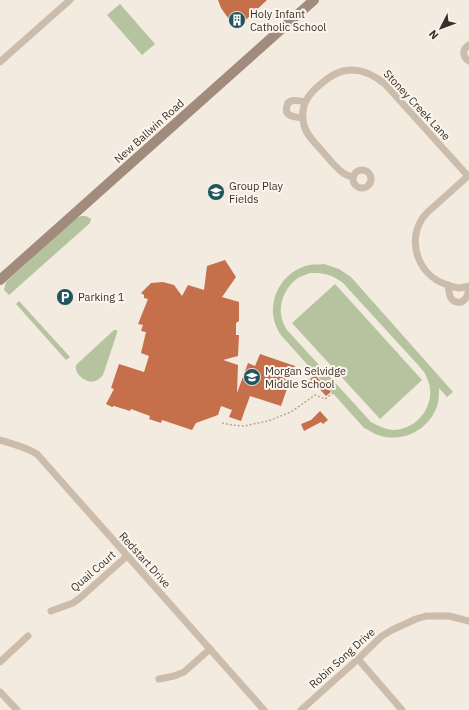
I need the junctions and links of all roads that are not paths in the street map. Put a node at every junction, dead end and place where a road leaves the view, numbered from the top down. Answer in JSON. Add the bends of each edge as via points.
{"nodes":[{"id":1,"x":70,"y":0,"type":"edge"},
{"id":2,"x":314,"y":0,"type":"edge"},
{"id":3,"x":469,"y":45,"type":"edge"},
{"id":4,"x":469,"y":61,"type":"edge"},
{"id":5,"x":0,"y":62,"type":"edge"},
{"id":6,"x":305,"y":102,"type":"junction"},
{"id":7,"x":303,"y":118,"type":"junction"},
{"id":8,"x":468,"y":175,"type":"edge"},
{"id":9,"x":353,"y":177,"type":"dead end"},
{"id":10,"x":0,"y":280,"type":"edge"},
{"id":11,"x":448,"y":285,"type":"junction"},
{"id":12,"x":469,"y":286,"type":"edge"},
{"id":13,"x":469,"y":290,"type":"edge"},
{"id":14,"x":0,"y":440,"type":"edge"},
{"id":15,"x":127,"y":556,"type":"junction"},
{"id":16,"x":51,"y":611,"type":"dead end"},
{"id":17,"x":469,"y":621,"type":"edge"},
{"id":18,"x":28,"y":636,"type":"dead end"},
{"id":19,"x":210,"y":649,"type":"junction"},
{"id":20,"x":358,"y":659,"type":"junction"},
{"id":21,"x":0,"y":662,"type":"edge"},
{"id":22,"x":159,"y":679,"type":"dead end"},
{"id":23,"x":0,"y":692,"type":"edge"},
{"id":24,"x":17,"y":710,"type":"edge"},
{"id":25,"x":264,"y":710,"type":"edge"},
{"id":26,"x":301,"y":710,"type":"edge"},
{"id":27,"x":402,"y":710,"type":"edge"}],
"edges":[{"from":1,"to":5,"type":"street"},
{"from":2,"to":10,"type":"main road","name":"New Ballwin Road"},
{"from":3,"to":4,"type":"street","via":[[463,54]]},
{"from":6,"to":7,"type":"street"},
{"from":6,"to":7,"type":"street","via":[[292,101],[286,107],[291,116]]},
{"from":6,"to":8,"type":"street","name":"Stoney Creek Lane","via":[[317,87],[337,73],[357,70],[371,74],[385,84]]},
{"from":7,"to":9,"type":"street","via":[[310,136],[342,173]]},
{"from":8,"to":11,"type":"street","via":[[423,218],[417,229],[415,241],[421,264],[433,278]]},
{"from":11,"to":12,"type":"street","via":[[460,288]]},
{"from":11,"to":13,"type":"street","via":[[450,296],[456,302],[464,301]]},
{"from":14,"to":15,"type":"street","name":"Redstart Drive","via":[[37,454]]},
{"from":15,"to":16,"type":"street","name":"Quail Court","via":[[80,598]]},
{"from":15,"to":19,"type":"street","name":"Redstart Drive"},
{"from":17,"to":20,"type":"street","name":"Robin Song Drive","via":[[449,616],[426,616],[416,619],[382,636]]},
{"from":18,"to":21,"type":"street"},
{"from":19,"to":22,"type":"street","via":[[184,672]]},
{"from":19,"to":25,"type":"street","name":"Redstart Drive"},
{"from":20,"to":26,"type":"street","name":"Robin Song Drive"},
{"from":20,"to":27,"type":"street"},
{"from":23,"to":24,"type":"street"}]}
